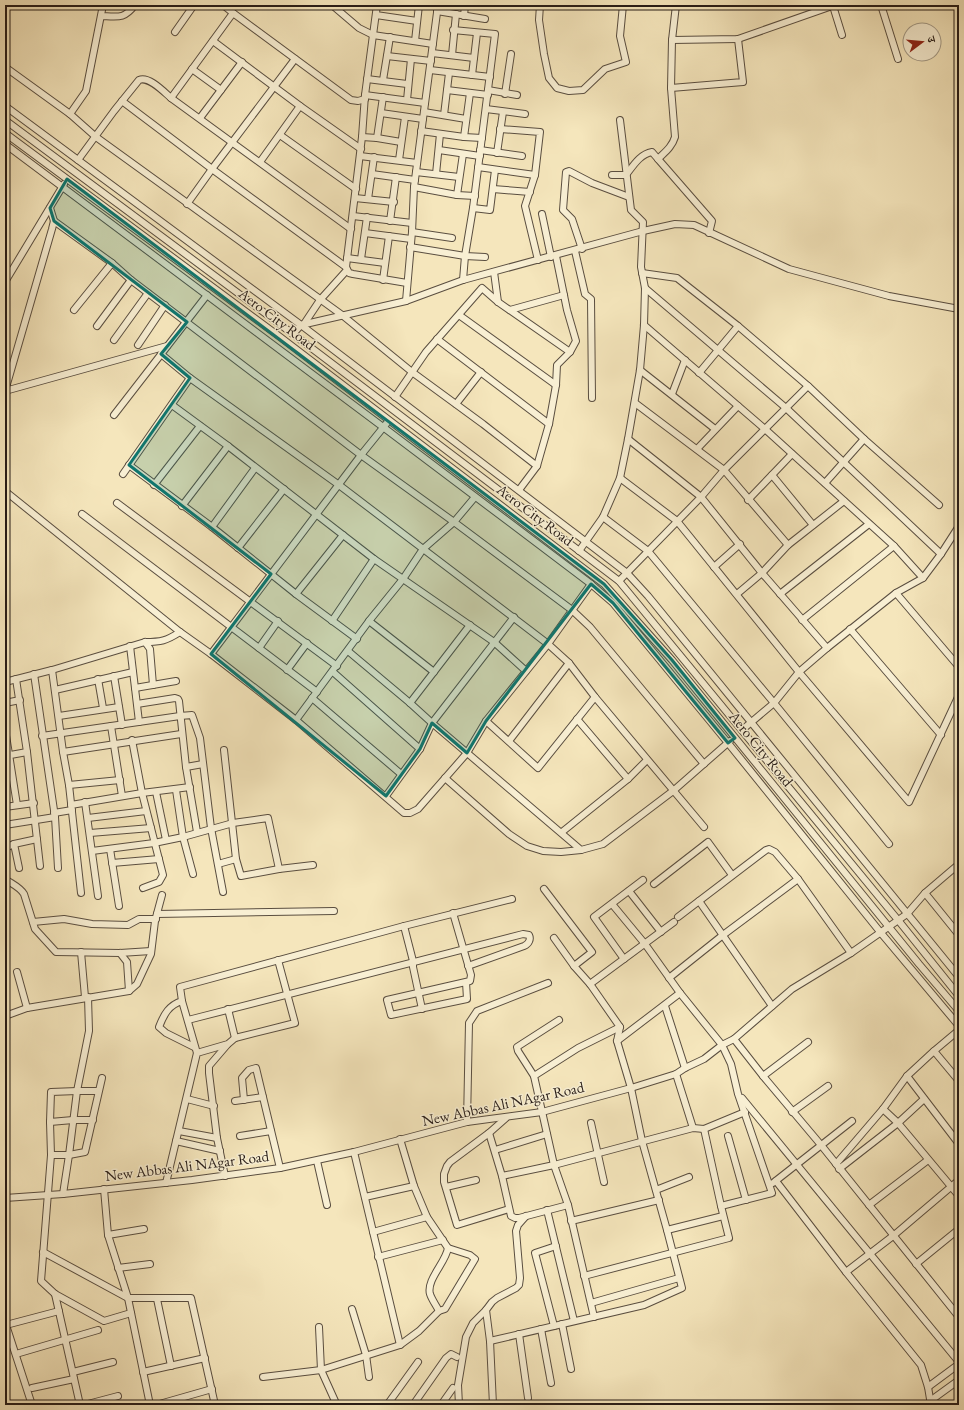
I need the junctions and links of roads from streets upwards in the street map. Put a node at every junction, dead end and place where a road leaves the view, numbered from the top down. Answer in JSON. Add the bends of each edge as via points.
{"nodes":[{"id":1,"x":103,"y":5,"type":"edge"},
{"id":2,"x":135,"y":5,"type":"edge"},
{"id":3,"x":194,"y":5,"type":"edge"},
{"id":4,"x":223,"y":5,"type":"edge"},
{"id":5,"x":332,"y":5,"type":"edge"},
{"id":6,"x":377,"y":5,"type":"edge"},
{"id":7,"x":419,"y":5,"type":"edge"},
{"id":8,"x":465,"y":5,"type":"edge"},
{"id":9,"x":540,"y":5,"type":"edge"},
{"id":10,"x":623,"y":5,"type":"edge"},
{"id":11,"x":676,"y":5,"type":"edge"},
{"id":12,"x":834,"y":5,"type":"edge"},
{"id":13,"x":881,"y":5,"type":"edge"},
{"id":14,"x":437,"y":8,"type":"edge"},
{"id":15,"x":233,"y":13,"type":"junction"},
{"id":16,"x":456,"y":14,"type":"junction"},
{"id":17,"x":376,"y":15,"type":"junction"},
{"id":18,"x":102,"y":16,"type":"junction"},
{"id":19,"x":464,"y":16,"type":"junction"},
{"id":20,"x":485,"y":19,"type":"dead end"},
{"id":21,"x":417,"y":21,"type":"junction"},
{"id":22,"x":453,"y":30,"type":"junction"},
{"id":23,"x":175,"y":32,"type":"dead end"},
{"id":24,"x":477,"y":33,"type":"junction"},
{"id":25,"x":373,"y":35,"type":"junction"},
{"id":26,"x":842,"y":35,"type":"dead end"},
{"id":27,"x":390,"y":37,"type":"junction"},
{"id":28,"x":738,"y":39,"type":"junction"},
{"id":29,"x":415,"y":40,"type":"junction"},
{"id":30,"x":672,"y":40,"type":"junction"},
{"id":31,"x":213,"y":41,"type":"junction"},
{"id":32,"x":433,"y":44,"type":"junction"},
{"id":33,"x":432,"y":53,"type":"junction"},
{"id":34,"x":510,"y":54,"type":"dead end"},
{"id":35,"x":452,"y":55,"type":"junction"},
{"id":36,"x":387,"y":56,"type":"junction"},
{"id":37,"x":474,"y":58,"type":"junction"},
{"id":38,"x":295,"y":59,"type":"junction"},
{"id":39,"x":411,"y":59,"type":"junction"},
{"id":40,"x":898,"y":59,"type":"dead end"},
{"id":41,"x":431,"y":61,"type":"junction"},
{"id":42,"x":242,"y":62,"type":"junction"},
{"id":43,"x":5,"y":67,"type":"edge"},
{"id":44,"x":192,"y":69,"type":"junction"},
{"id":45,"x":430,"y":70,"type":"junction"},
{"id":46,"x":449,"y":73,"type":"junction"},
{"id":47,"x":472,"y":75,"type":"junction"},
{"id":48,"x":490,"y":77,"type":"junction"},
{"id":49,"x":367,"y":79,"type":"junction"},
{"id":50,"x":383,"y":80,"type":"junction"},
{"id":51,"x":407,"y":84,"type":"junction"},
{"id":52,"x":274,"y":87,"type":"junction"},
{"id":53,"x":671,"y":88,"type":"junction"},
{"id":54,"x":221,"y":90,"type":"junction"},
{"id":55,"x":447,"y":90,"type":"junction"},
{"id":56,"x":470,"y":93,"type":"junction"},
{"id":57,"x":488,"y":93,"type":"junction"},
{"id":58,"x":505,"y":94,"type":"junction"},
{"id":59,"x":517,"y":96,"type":"dead end"},
{"id":60,"x":365,"y":97,"type":"junction"},
{"id":61,"x":383,"y":97,"type":"junction"},
{"id":62,"x":172,"y":98,"type":"junction"},
{"id":63,"x":406,"y":100,"type":"junction"},
{"id":64,"x":122,"y":101,"type":"junction"},
{"id":65,"x":425,"y":103,"type":"junction"},
{"id":66,"x":5,"y":106,"type":"edge"},
{"id":67,"x":300,"y":106,"type":"junction"},
{"id":68,"x":486,"y":109,"type":"junction"},
{"id":69,"x":424,"y":112,"type":"junction"},
{"id":70,"x":503,"y":112,"type":"junction"},
{"id":71,"x":381,"y":113,"type":"junction"},
{"id":72,"x":70,"y":114,"type":"junction"},
{"id":73,"x":525,"y":114,"type":"dead end"},
{"id":74,"x":444,"y":115,"type":"junction"},
{"id":75,"x":405,"y":116,"type":"junction"},
{"id":76,"x":200,"y":118,"type":"junction"},
{"id":77,"x":423,"y":119,"type":"junction"},
{"id":78,"x":466,"y":119,"type":"junction"},
{"id":79,"x":5,"y":120,"type":"edge"},
{"id":80,"x":620,"y":120,"type":"dead end"},
{"id":81,"x":500,"y":129,"type":"junction"},
{"id":82,"x":421,"y":131,"type":"junction"},
{"id":83,"x":5,"y":134,"type":"edge"},
{"id":84,"x":440,"y":134,"type":"junction"},
{"id":85,"x":280,"y":135,"type":"junction"},
{"id":86,"x":96,"y":137,"type":"junction"},
{"id":87,"x":362,"y":137,"type":"junction"},
{"id":88,"x":464,"y":137,"type":"junction"},
{"id":89,"x":377,"y":138,"type":"junction"},
{"id":90,"x":482,"y":138,"type":"junction"},
{"id":91,"x":232,"y":142,"type":"junction"},
{"id":92,"x":401,"y":142,"type":"junction"},
{"id":93,"x":5,"y":144,"type":"edge"},
{"id":94,"x":439,"y":150,"type":"junction"},
{"id":95,"x":360,"y":152,"type":"junction"},
{"id":96,"x":480,"y":153,"type":"junction"},
{"id":97,"x":497,"y":153,"type":"junction"},
{"id":98,"x":463,"y":154,"type":"junction"},
{"id":99,"x":522,"y":156,"type":"dead end"},
{"id":100,"x":374,"y":157,"type":"junction"},
{"id":101,"x":658,"y":159,"type":"junction"},
{"id":102,"x":78,"y":160,"type":"junction"},
{"id":103,"x":399,"y":160,"type":"junction"},
{"id":104,"x":260,"y":162,"type":"junction"},
{"id":105,"x":417,"y":163,"type":"junction"},
{"id":106,"x":478,"y":167,"type":"junction"},
{"id":107,"x":212,"y":169,"type":"junction"},
{"id":108,"x":495,"y":170,"type":"junction"},
{"id":109,"x":416,"y":172,"type":"junction"},
{"id":110,"x":372,"y":174,"type":"junction"},
{"id":111,"x":436,"y":174,"type":"junction"},
{"id":112,"x":535,"y":175,"type":"junction"},
{"id":113,"x":612,"y":175,"type":"dead end"},
{"id":114,"x":626,"y":175,"type":"junction"},
{"id":115,"x":396,"y":177,"type":"junction"},
{"id":116,"x":459,"y":177,"type":"junction"},
{"id":117,"x":67,"y":179,"type":"junction"},
{"id":118,"x":415,"y":180,"type":"junction"},
{"id":119,"x":414,"y":187,"type":"junction"},
{"id":120,"x":62,"y":188,"type":"junction"},
{"id":121,"x":356,"y":189,"type":"junction"},
{"id":122,"x":493,"y":189,"type":"junction"},
{"id":123,"x":530,"y":192,"type":"junction"},
{"id":124,"x":457,"y":195,"type":"junction"},
{"id":125,"x":475,"y":196,"type":"junction"},
{"id":126,"x":629,"y":197,"type":"junction"},
{"id":127,"x":355,"y":198,"type":"junction"},
{"id":128,"x":368,"y":199,"type":"junction"},
{"id":129,"x":394,"y":202,"type":"junction"},
{"id":130,"x":187,"y":204,"type":"junction"},
{"id":131,"x":50,"y":208,"type":"junction"},
{"id":132,"x":473,"y":208,"type":"junction"},
{"id":133,"x":542,"y":214,"type":"dead end"},
{"id":134,"x":353,"y":216,"type":"junction"},
{"id":135,"x":367,"y":217,"type":"junction"},
{"id":136,"x":54,"y":221,"type":"junction"},
{"id":137,"x":390,"y":221,"type":"junction"},
{"id":138,"x":412,"y":223,"type":"junction"},
{"id":139,"x":351,"y":229,"type":"junction"},
{"id":140,"x":643,"y":231,"type":"junction"},
{"id":141,"x":412,"y":232,"type":"junction"},
{"id":142,"x":365,"y":233,"type":"junction"},
{"id":143,"x":709,"y":233,"type":"junction"},
{"id":144,"x":389,"y":236,"type":"junction"},
{"id":145,"x":411,"y":238,"type":"junction"},
{"id":146,"x":452,"y":238,"type":"dead end"},
{"id":147,"x":410,"y":248,"type":"junction"},
{"id":148,"x":582,"y":249,"type":"junction"},
{"id":149,"x":575,"y":250,"type":"junction"},
{"id":150,"x":465,"y":256,"type":"junction"},
{"id":151,"x":553,"y":256,"type":"junction"},
{"id":152,"x":347,"y":258,"type":"junction"},
{"id":153,"x":485,"y":258,"type":"dead end"},
{"id":154,"x":361,"y":259,"type":"junction"},
{"id":155,"x":538,"y":260,"type":"junction"},
{"id":156,"x":112,"y":263,"type":"junction"},
{"id":157,"x":385,"y":263,"type":"junction"},
{"id":158,"x":346,"y":268,"type":"junction"},
{"id":159,"x":494,"y":272,"type":"junction"},
{"id":160,"x":642,"y":273,"type":"junction"},
{"id":161,"x":131,"y":280,"type":"junction"},
{"id":162,"x":383,"y":280,"type":"junction"},
{"id":163,"x":463,"y":280,"type":"junction"},
{"id":164,"x":5,"y":282,"type":"edge"},
{"id":165,"x":407,"y":283,"type":"junction"},
{"id":166,"x":645,"y":288,"type":"junction"},
{"id":167,"x":148,"y":292,"type":"junction"},
{"id":168,"x":207,"y":295,"type":"junction"},
{"id":169,"x":564,"y":295,"type":"junction"},
{"id":170,"x":320,"y":300,"type":"junction"},
{"id":171,"x":406,"y":301,"type":"junction"},
{"id":172,"x":498,"y":302,"type":"junction"},
{"id":173,"x":165,"y":305,"type":"junction"},
{"id":174,"x":959,"y":309,"type":"edge"},
{"id":175,"x":74,"y":310,"type":"dead end"},
{"id":176,"x":510,"y":310,"type":"junction"},
{"id":177,"x":459,"y":314,"type":"junction"},
{"id":178,"x":342,"y":315,"type":"junction"},
{"id":179,"x":187,"y":322,"type":"junction"},
{"id":180,"x":302,"y":324,"type":"junction"},
{"id":181,"x":644,"y":325,"type":"junction"},
{"id":182,"x":96,"y":326,"type":"dead end"},
{"id":183,"x":738,"y":326,"type":"junction"},
{"id":184,"x":293,"y":334,"type":"junction"},
{"id":185,"x":437,"y":339,"type":"junction"},
{"id":186,"x":114,"y":340,"type":"dead end"},
{"id":187,"x":138,"y":345,"type":"dead end"},
{"id":188,"x":167,"y":346,"type":"junction"},
{"id":189,"x":717,"y":350,"type":"junction"},
{"id":190,"x":570,"y":352,"type":"junction"},
{"id":191,"x":161,"y":354,"type":"junction"},
{"id":192,"x":685,"y":360,"type":"junction"},
{"id":193,"x":640,"y":370,"type":"junction"},
{"id":194,"x":412,"y":372,"type":"junction"},
{"id":195,"x":481,"y":372,"type":"junction"},
{"id":196,"x":699,"y":373,"type":"junction"},
{"id":197,"x":190,"y":378,"type":"junction"},
{"id":198,"x":556,"y":385,"type":"junction"},
{"id":199,"x":808,"y":386,"type":"junction"},
{"id":200,"x":5,"y":391,"type":"edge"},
{"id":201,"x":672,"y":394,"type":"junction"},
{"id":202,"x":395,"y":397,"type":"junction"},
{"id":203,"x":592,"y":398,"type":"dead end"},
{"id":204,"x":635,"y":402,"type":"junction"},
{"id":205,"x":456,"y":404,"type":"junction"},
{"id":206,"x":172,"y":405,"type":"junction"},
{"id":207,"x":738,"y":406,"type":"junction"},
{"id":208,"x":786,"y":408,"type":"junction"},
{"id":209,"x":114,"y":415,"type":"dead end"},
{"id":210,"x":390,"y":420,"type":"junction"},
{"id":211,"x":549,"y":424,"type":"junction"},
{"id":212,"x":200,"y":426,"type":"junction"},
{"id":213,"x":383,"y":426,"type":"junction"},
{"id":214,"x":715,"y":429,"type":"junction"},
{"id":215,"x":766,"y":430,"type":"junction"},
{"id":216,"x":628,"y":439,"type":"junction"},
{"id":217,"x":864,"y":439,"type":"junction"},
{"id":218,"x":228,"y":446,"type":"junction"},
{"id":219,"x":697,"y":449,"type":"junction"},
{"id":220,"x":792,"y":454,"type":"junction"},
{"id":221,"x":361,"y":455,"type":"junction"},
{"id":222,"x":844,"y":462,"type":"junction"},
{"id":223,"x":129,"y":465,"type":"junction"},
{"id":224,"x":537,"y":466,"type":"junction"},
{"id":225,"x":256,"y":468,"type":"junction"},
{"id":226,"x":724,"y":470,"type":"junction"},
{"id":227,"x":123,"y":474,"type":"dead end"},
{"id":228,"x":772,"y":475,"type":"junction"},
{"id":229,"x":620,"y":478,"type":"junction"},
{"id":230,"x":488,"y":482,"type":"junction"},
{"id":231,"x":825,"y":483,"type":"junction"},
{"id":232,"x":154,"y":485,"type":"junction"},
{"id":233,"x":339,"y":485,"type":"junction"},
{"id":234,"x":284,"y":489,"type":"junction"},
{"id":235,"x":480,"y":490,"type":"junction"},
{"id":236,"x":519,"y":490,"type":"junction"},
{"id":237,"x":5,"y":491,"type":"edge"},
{"id":238,"x":475,"y":497,"type":"junction"},
{"id":239,"x":701,"y":497,"type":"junction"},
{"id":240,"x":748,"y":500,"type":"junction"},
{"id":241,"x":844,"y":501,"type":"junction"},
{"id":242,"x":118,"y":503,"type":"dead end"},
{"id":243,"x":939,"y":505,"type":"dead end"},
{"id":244,"x":182,"y":506,"type":"junction"},
{"id":245,"x":82,"y":514,"type":"dead end"},
{"id":246,"x":317,"y":515,"type":"junction"},
{"id":247,"x":603,"y":517,"type":"junction"},
{"id":248,"x":677,"y":521,"type":"junction"},
{"id":249,"x":454,"y":522,"type":"junction"},
{"id":250,"x":869,"y":524,"type":"junction"},
{"id":251,"x":813,"y":525,"type":"junction"},
{"id":252,"x":959,"y":526,"type":"edge"},
{"id":253,"x":212,"y":528,"type":"junction"},
{"id":254,"x":342,"y":535,"type":"junction"},
{"id":255,"x":586,"y":541,"type":"junction"},
{"id":256,"x":740,"y":544,"type":"junction"},
{"id":257,"x":788,"y":545,"type":"junction"},
{"id":258,"x":894,"y":546,"type":"junction"},
{"id":259,"x":238,"y":548,"type":"junction"},
{"id":260,"x":424,"y":549,"type":"junction"},
{"id":261,"x":648,"y":551,"type":"junction"},
{"id":262,"x":579,"y":552,"type":"junction"},
{"id":263,"x":941,"y":554,"type":"junction"},
{"id":264,"x":374,"y":559,"type":"junction"},
{"id":265,"x":714,"y":567,"type":"junction"},
{"id":266,"x":627,"y":573,"type":"junction"},
{"id":267,"x":762,"y":573,"type":"junction"},
{"id":268,"x":271,"y":574,"type":"junction"},
{"id":269,"x":923,"y":578,"type":"junction"},
{"id":270,"x":403,"y":579,"type":"junction"},
{"id":271,"x":619,"y":581,"type":"junction"},
{"id":272,"x":591,"y":584,"type":"junction"},
{"id":273,"x":896,"y":593,"type":"junction"},
{"id":274,"x":296,"y":594,"type":"junction"},
{"id":275,"x":736,"y":594,"type":"junction"},
{"id":276,"x":780,"y":594,"type":"junction"},
{"id":277,"x":251,"y":602,"type":"junction"},
{"id":278,"x":572,"y":610,"type":"junction"},
{"id":279,"x":514,"y":617,"type":"junction"},
{"id":280,"x":332,"y":620,"type":"junction"},
{"id":281,"x":802,"y":620,"type":"junction"},
{"id":282,"x":278,"y":621,"type":"junction"},
{"id":283,"x":369,"y":621,"type":"junction"},
{"id":284,"x":470,"y":625,"type":"junction"},
{"id":285,"x":231,"y":628,"type":"junction"},
{"id":286,"x":850,"y":629,"type":"junction"},
{"id":287,"x":180,"y":632,"type":"junction"},
{"id":288,"x":357,"y":639,"type":"junction"},
{"id":289,"x":145,"y":642,"type":"junction"},
{"id":290,"x":494,"y":642,"type":"junction"},
{"id":291,"x":307,"y":643,"type":"junction"},
{"id":292,"x":548,"y":644,"type":"junction"},
{"id":293,"x":130,"y":646,"type":"junction"},
{"id":294,"x":259,"y":648,"type":"junction"},
{"id":295,"x":826,"y":648,"type":"junction"},
{"id":296,"x":348,"y":651,"type":"junction"},
{"id":297,"x":211,"y":654,"type":"junction"},
{"id":298,"x":569,"y":663,"type":"junction"},
{"id":299,"x":337,"y":666,"type":"junction"},
{"id":300,"x":959,"y":667,"type":"edge"},
{"id":301,"x":52,"y":670,"type":"junction"},
{"id":302,"x":288,"y":670,"type":"junction"},
{"id":303,"x":526,"y":671,"type":"junction"},
{"id":304,"x":133,"y":672,"type":"junction"},
{"id":305,"x":332,"y":672,"type":"junction"},
{"id":306,"x":434,"y":672,"type":"junction"},
{"id":307,"x":799,"y":672,"type":"junction"},
{"id":308,"x":34,"y":674,"type":"junction"},
{"id":309,"x":114,"y":676,"type":"junction"},
{"id":310,"x":16,"y":679,"type":"junction"},
{"id":311,"x":98,"y":679,"type":"junction"},
{"id":312,"x":176,"y":681,"type":"dead end"},
{"id":313,"x":5,"y":682,"type":"edge"},
{"id":314,"x":153,"y":685,"type":"junction"},
{"id":315,"x":135,"y":688,"type":"junction"},
{"id":316,"x":55,"y":690,"type":"junction"},
{"id":317,"x":317,"y":692,"type":"junction"},
{"id":318,"x":959,"y":695,"type":"edge"},
{"id":319,"x":312,"y":698,"type":"junction"},
{"id":320,"x":595,"y":698,"type":"junction"},
{"id":321,"x":20,"y":700,"type":"junction"},
{"id":322,"x":5,"y":703,"type":"edge"},
{"id":323,"x":410,"y":703,"type":"junction"},
{"id":324,"x":774,"y":703,"type":"junction"},
{"id":325,"x":137,"y":704,"type":"junction"},
{"id":326,"x":119,"y":706,"type":"junction"},
{"id":327,"x":103,"y":708,"type":"junction"},
{"id":328,"x":59,"y":716,"type":"junction"},
{"id":329,"x":180,"y":716,"type":"junction"},
{"id":330,"x":578,"y":719,"type":"junction"},
{"id":331,"x":296,"y":720,"type":"junction"},
{"id":332,"x":486,"y":721,"type":"junction"},
{"id":333,"x":139,"y":722,"type":"junction"},
{"id":334,"x":751,"y":722,"type":"junction"},
{"id":335,"x":432,"y":724,"type":"junction"},
{"id":336,"x":122,"y":725,"type":"junction"},
{"id":337,"x":111,"y":726,"type":"junction"},
{"id":338,"x":5,"y":729,"type":"edge"},
{"id":339,"x":742,"y":730,"type":"junction"},
{"id":340,"x":60,"y":733,"type":"junction"},
{"id":341,"x":181,"y":734,"type":"junction"},
{"id":342,"x":941,"y":735,"type":"junction"},
{"id":343,"x":42,"y":736,"type":"junction"},
{"id":344,"x":735,"y":738,"type":"junction"},
{"id":345,"x":132,"y":740,"type":"junction"},
{"id":346,"x":509,"y":741,"type":"junction"},
{"id":347,"x":728,"y":743,"type":"junction"},
{"id":348,"x":114,"y":744,"type":"junction"},
{"id":349,"x":420,"y":749,"type":"junction"},
{"id":350,"x":224,"y":750,"type":"dead end"},
{"id":351,"x":27,"y":752,"type":"junction"},
{"id":352,"x":63,"y":752,"type":"junction"},
{"id":353,"x":467,"y":753,"type":"junction"},
{"id":354,"x":7,"y":756,"type":"edge"},
{"id":355,"x":647,"y":760,"type":"junction"},
{"id":356,"x":203,"y":764,"type":"junction"},
{"id":357,"x":704,"y":764,"type":"junction"},
{"id":358,"x":186,"y":767,"type":"junction"},
{"id":359,"x":401,"y":774,"type":"junction"},
{"id":360,"x":445,"y":778,"type":"junction"},
{"id":361,"x":628,"y":779,"type":"junction"},
{"id":362,"x":120,"y":780,"type":"junction"},
{"id":363,"x":69,"y":785,"type":"junction"},
{"id":364,"x":190,"y":787,"type":"junction"},
{"id":365,"x":176,"y":790,"type":"junction"},
{"id":366,"x":673,"y":791,"type":"junction"},
{"id":367,"x":156,"y":792,"type":"junction"},
{"id":368,"x":142,"y":793,"type":"junction"},
{"id":369,"x":122,"y":796,"type":"junction"},
{"id":370,"x":386,"y":796,"type":"junction"},
{"id":371,"x":85,"y":802,"type":"junction"},
{"id":372,"x":34,"y":803,"type":"junction"},
{"id":373,"x":17,"y":805,"type":"junction"},
{"id":374,"x":5,"y":807,"type":"edge"},
{"id":375,"x":71,"y":807,"type":"junction"},
{"id":376,"x":146,"y":811,"type":"junction"},
{"id":377,"x":54,"y":815,"type":"junction"},
{"id":378,"x":88,"y":818,"type":"junction"},
{"id":379,"x":35,"y":820,"type":"junction"},
{"id":380,"x":233,"y":823,"type":"junction"},
{"id":381,"x":5,"y":825,"type":"edge"},
{"id":382,"x":704,"y":827,"type":"dead end"},
{"id":383,"x":151,"y":828,"type":"junction"},
{"id":384,"x":211,"y":828,"type":"junction"},
{"id":385,"x":197,"y":832,"type":"junction"},
{"id":386,"x":562,"y":832,"type":"junction"},
{"id":387,"x":90,"y":833,"type":"junction"},
{"id":388,"x":183,"y":837,"type":"junction"},
{"id":389,"x":37,"y":839,"type":"junction"},
{"id":390,"x":166,"y":840,"type":"junction"},
{"id":391,"x":154,"y":843,"type":"junction"},
{"id":392,"x":14,"y":844,"type":"junction"},
{"id":393,"x":889,"y":844,"type":"dead end"},
{"id":394,"x":5,"y":848,"type":"edge"},
{"id":395,"x":110,"y":849,"type":"junction"},
{"id":396,"x":581,"y":850,"type":"junction"},
{"id":397,"x":92,"y":851,"type":"junction"},
{"id":398,"x":159,"y":859,"type":"junction"},
{"id":399,"x":236,"y":859,"type":"junction"},
{"id":400,"x":112,"y":863,"type":"junction"},
{"id":401,"x":218,"y":864,"type":"junction"},
{"id":402,"x":313,"y":865,"type":"dead end"},
{"id":403,"x":40,"y":866,"type":"dead end"},
{"id":404,"x":958,"y":867,"type":"edge"},
{"id":405,"x":19,"y":868,"type":"dead end"},
{"id":406,"x":58,"y":868,"type":"dead end"},
{"id":407,"x":279,"y":869,"type":"junction"},
{"id":408,"x":193,"y":874,"type":"dead end"},
{"id":409,"x":732,"y":875,"type":"junction"},
{"id":410,"x":5,"y":879,"type":"edge"},
{"id":411,"x":798,"y":879,"type":"junction"},
{"id":412,"x":643,"y":880,"type":"dead end"},
{"id":413,"x":654,"y":884,"type":"dead end"},
{"id":414,"x":143,"y":888,"type":"dead end"},
{"id":415,"x":544,"y":889,"type":"dead end"},
{"id":416,"x":629,"y":891,"type":"junction"},
{"id":417,"x":223,"y":892,"type":"dead end"},
{"id":418,"x":81,"y":893,"type":"dead end"},
{"id":419,"x":925,"y":893,"type":"junction"},
{"id":420,"x":162,"y":895,"type":"dead end"},
{"id":421,"x":98,"y":896,"type":"dead end"},
{"id":422,"x":512,"y":899,"type":"dead end"},
{"id":423,"x":699,"y":901,"type":"junction"},
{"id":424,"x":612,"y":904,"type":"junction"},
{"id":425,"x":119,"y":906,"type":"dead end"},
{"id":426,"x":334,"y":911,"type":"dead end"},
{"id":427,"x":454,"y":913,"type":"junction"},
{"id":428,"x":908,"y":914,"type":"junction"},
{"id":429,"x":157,"y":916,"type":"junction"},
{"id":430,"x":898,"y":920,"type":"junction"},
{"id":431,"x":32,"y":922,"type":"junction"},
{"id":432,"x":404,"y":926,"type":"junction"},
{"id":433,"x":890,"y":926,"type":"junction"},
{"id":434,"x":661,"y":932,"type":"junction"},
{"id":435,"x":881,"y":933,"type":"junction"},
{"id":436,"x":723,"y":935,"type":"junction"},
{"id":437,"x":959,"y":935,"type":"edge"},
{"id":438,"x":554,"y":938,"type":"dead end"},
{"id":439,"x":645,"y":944,"type":"junction"},
{"id":440,"x":463,"y":949,"type":"junction"},
{"id":441,"x":151,"y":951,"type":"junction"},
{"id":442,"x":81,"y":952,"type":"junction"},
{"id":443,"x":120,"y":952,"type":"junction"},
{"id":444,"x":851,"y":953,"type":"junction"},
{"id":445,"x":624,"y":959,"type":"junction"},
{"id":446,"x":278,"y":960,"type":"junction"},
{"id":447,"x":413,"y":962,"type":"junction"},
{"id":448,"x":468,"y":966,"type":"junction"},
{"id":449,"x":574,"y":966,"type":"junction"},
{"id":450,"x":17,"y":972,"type":"dead end"},
{"id":451,"x":959,"y":977,"type":"edge"},
{"id":452,"x":669,"y":978,"type":"junction"},
{"id":453,"x":466,"y":982,"type":"junction"},
{"id":454,"x":548,"y":983,"type":"dead end"},
{"id":455,"x":590,"y":984,"type":"junction"},
{"id":456,"x":129,"y":991,"type":"junction"},
{"id":457,"x":419,"y":993,"type":"junction"},
{"id":458,"x":287,"y":994,"type":"junction"},
{"id":459,"x":680,"y":994,"type":"junction"},
{"id":460,"x":959,"y":996,"type":"edge"},
{"id":461,"x":87,"y":997,"type":"junction"},
{"id":462,"x":182,"y":1001,"type":"junction"},
{"id":463,"x":665,"y":1006,"type":"junction"},
{"id":464,"x":772,"y":1006,"type":"junction"},
{"id":465,"x":27,"y":1008,"type":"junction"},
{"id":466,"x":228,"y":1009,"type":"junction"},
{"id":467,"x":422,"y":1009,"type":"junction"},
{"id":468,"x":959,"y":1011,"type":"edge"},
{"id":469,"x":5,"y":1016,"type":"edge"},
{"id":470,"x":188,"y":1020,"type":"junction"},
{"id":471,"x":559,"y":1020,"type":"dead end"},
{"id":472,"x":959,"y":1026,"type":"edge"},
{"id":473,"x":620,"y":1027,"type":"junction"},
{"id":474,"x":959,"y":1030,"type":"edge"},
{"id":475,"x":235,"y":1038,"type":"junction"},
{"id":476,"x":734,"y":1039,"type":"junction"},
{"id":477,"x":617,"y":1041,"type":"junction"},
{"id":478,"x":808,"y":1042,"type":"dead end"},
{"id":479,"x":228,"y":1044,"type":"junction"},
{"id":480,"x":722,"y":1045,"type":"junction"},
{"id":481,"x":194,"y":1047,"type":"junction"},
{"id":482,"x":934,"y":1051,"type":"junction"},
{"id":483,"x":197,"y":1053,"type":"junction"},
{"id":484,"x":685,"y":1068,"type":"junction"},
{"id":485,"x":676,"y":1074,"type":"junction"},
{"id":486,"x":534,"y":1076,"type":"junction"},
{"id":487,"x":762,"y":1076,"type":"junction"},
{"id":488,"x":907,"y":1076,"type":"junction"},
{"id":489,"x":102,"y":1078,"type":"dead end"},
{"id":490,"x":959,"y":1081,"type":"edge"},
{"id":491,"x":828,"y":1086,"type":"dead end"},
{"id":492,"x":630,"y":1088,"type":"junction"},
{"id":493,"x":77,"y":1091,"type":"junction"},
{"id":494,"x":98,"y":1091,"type":"junction"},
{"id":495,"x":738,"y":1094,"type":"junction"},
{"id":496,"x":263,"y":1097,"type":"junction"},
{"id":497,"x":186,"y":1099,"type":"junction"},
{"id":498,"x":924,"y":1099,"type":"junction"},
{"id":499,"x":244,"y":1100,"type":"junction"},
{"id":500,"x":235,"y":1101,"type":"dead end"},
{"id":501,"x":214,"y":1106,"type":"junction"},
{"id":502,"x":883,"y":1109,"type":"junction"},
{"id":503,"x":542,"y":1112,"type":"junction"},
{"id":504,"x":745,"y":1112,"type":"junction"},
{"id":505,"x":792,"y":1112,"type":"junction"},
{"id":506,"x":506,"y":1118,"type":"junction"},
{"id":507,"x":73,"y":1120,"type":"junction"},
{"id":508,"x":93,"y":1120,"type":"junction"},
{"id":509,"x":852,"y":1121,"type":"dead end"},
{"id":510,"x":50,"y":1122,"type":"junction"},
{"id":511,"x":467,"y":1122,"type":"junction"},
{"id":512,"x":590,"y":1123,"type":"dead end"},
{"id":513,"x":898,"y":1123,"type":"junction"},
{"id":514,"x":693,"y":1128,"type":"junction"},
{"id":515,"x":704,"y":1128,"type":"junction"},
{"id":516,"x":179,"y":1131,"type":"junction"},
{"id":517,"x":271,"y":1131,"type":"junction"},
{"id":518,"x":489,"y":1133,"type":"junction"},
{"id":519,"x":547,"y":1134,"type":"junction"},
{"id":520,"x":240,"y":1136,"type":"dead end"},
{"id":521,"x":728,"y":1136,"type":"dead end"},
{"id":522,"x":217,"y":1138,"type":"junction"},
{"id":523,"x":400,"y":1139,"type":"junction"},
{"id":524,"x":642,"y":1141,"type":"junction"},
{"id":525,"x":176,"y":1142,"type":"junction"},
{"id":526,"x":959,"y":1144,"type":"edge"},
{"id":527,"x":821,"y":1145,"type":"junction"},
{"id":528,"x":495,"y":1150,"type":"junction"},
{"id":529,"x":220,"y":1151,"type":"junction"},
{"id":530,"x":354,"y":1152,"type":"junction"},
{"id":531,"x":598,"y":1154,"type":"junction"},
{"id":532,"x":51,"y":1155,"type":"junction"},
{"id":533,"x":69,"y":1155,"type":"junction"},
{"id":534,"x":928,"y":1160,"type":"junction"},
{"id":535,"x":317,"y":1161,"type":"junction"},
{"id":536,"x":796,"y":1164,"type":"junction"},
{"id":537,"x":554,"y":1165,"type":"junction"},
{"id":538,"x":838,"y":1166,"type":"junction"},
{"id":539,"x":280,"y":1168,"type":"junction"},
{"id":540,"x":225,"y":1176,"type":"junction"},
{"id":541,"x":502,"y":1176,"type":"junction"},
{"id":542,"x":689,"y":1177,"type":"dead end"},
{"id":543,"x":476,"y":1180,"type":"dead end"},
{"id":544,"x":959,"y":1180,"type":"edge"},
{"id":545,"x":776,"y":1181,"type":"junction"},
{"id":546,"x":604,"y":1182,"type":"dead end"},
{"id":547,"x":166,"y":1183,"type":"junction"},
{"id":548,"x":414,"y":1186,"type":"junction"},
{"id":549,"x":769,"y":1186,"type":"junction"},
{"id":550,"x":951,"y":1186,"type":"junction"},
{"id":551,"x":446,"y":1187,"type":"junction"},
{"id":552,"x":104,"y":1189,"type":"junction"},
{"id":553,"x":656,"y":1190,"type":"junction"},
{"id":554,"x":63,"y":1194,"type":"junction"},
{"id":555,"x":48,"y":1195,"type":"junction"},
{"id":556,"x":959,"y":1196,"type":"edge"},
{"id":557,"x":365,"y":1197,"type":"junction"},
{"id":558,"x":5,"y":1198,"type":"edge"},
{"id":559,"x":659,"y":1200,"type":"junction"},
{"id":560,"x":746,"y":1200,"type":"junction"},
{"id":561,"x":327,"y":1205,"type":"dead end"},
{"id":562,"x":568,"y":1205,"type":"junction"},
{"id":563,"x":869,"y":1205,"type":"junction"},
{"id":564,"x":721,"y":1206,"type":"junction"},
{"id":565,"x":509,"y":1209,"type":"junction"},
{"id":566,"x":548,"y":1210,"type":"junction"},
{"id":567,"x":526,"y":1216,"type":"junction"},
{"id":568,"x":723,"y":1216,"type":"junction"},
{"id":569,"x":427,"y":1217,"type":"junction"},
{"id":570,"x":571,"y":1221,"type":"junction"},
{"id":571,"x":144,"y":1229,"type":"dead end"},
{"id":572,"x":959,"y":1229,"type":"edge"},
{"id":573,"x":667,"y":1230,"type":"junction"},
{"id":574,"x":373,"y":1232,"type":"junction"},
{"id":575,"x":108,"y":1235,"type":"junction"},
{"id":576,"x":893,"y":1236,"type":"junction"},
{"id":577,"x":443,"y":1240,"type":"junction"},
{"id":578,"x":556,"y":1246,"type":"junction"},
{"id":579,"x":448,"y":1248,"type":"junction"},
{"id":580,"x":43,"y":1252,"type":"junction"},
{"id":581,"x":673,"y":1253,"type":"junction"},
{"id":582,"x":870,"y":1254,"type":"junction"},
{"id":583,"x":378,"y":1257,"type":"junction"},
{"id":584,"x":150,"y":1264,"type":"dead end"},
{"id":585,"x":916,"y":1264,"type":"junction"},
{"id":586,"x":118,"y":1268,"type":"junction"},
{"id":587,"x":846,"y":1272,"type":"junction"},
{"id":588,"x":584,"y":1276,"type":"junction"},
{"id":589,"x":679,"y":1278,"type":"junction"},
{"id":590,"x":55,"y":1294,"type":"junction"},
{"id":591,"x":128,"y":1298,"type":"junction"},
{"id":592,"x":157,"y":1299,"type":"junction"},
{"id":593,"x":590,"y":1303,"type":"junction"},
{"id":594,"x":352,"y":1309,"type":"dead end"},
{"id":595,"x":486,"y":1310,"type":"junction"},
{"id":596,"x":59,"y":1311,"type":"junction"},
{"id":597,"x":439,"y":1311,"type":"junction"},
{"id":598,"x":131,"y":1313,"type":"junction"},
{"id":599,"x":959,"y":1316,"type":"edge"},
{"id":600,"x":594,"y":1317,"type":"junction"},
{"id":601,"x":574,"y":1322,"type":"junction"},
{"id":602,"x":5,"y":1323,"type":"edge"},
{"id":603,"x":562,"y":1324,"type":"junction"},
{"id":604,"x":554,"y":1326,"type":"junction"},
{"id":605,"x":320,"y":1327,"type":"dead end"},
{"id":606,"x":541,"y":1329,"type":"junction"},
{"id":607,"x":98,"y":1330,"type":"dead end"},
{"id":608,"x":519,"y":1334,"type":"junction"},
{"id":609,"x":66,"y":1339,"type":"junction"},
{"id":610,"x":490,"y":1341,"type":"junction"},
{"id":611,"x":400,"y":1345,"type":"junction"},
{"id":612,"x":16,"y":1354,"type":"junction"},
{"id":613,"x":366,"y":1355,"type":"junction"},
{"id":614,"x":457,"y":1357,"type":"dead end"},
{"id":615,"x":205,"y":1358,"type":"junction"},
{"id":616,"x":113,"y":1362,"type":"dead end"},
{"id":617,"x":418,"y":1362,"type":"dead end"},
{"id":618,"x":959,"y":1363,"type":"edge"},
{"id":619,"x":171,"y":1366,"type":"junction"},
{"id":620,"x":571,"y":1369,"type":"dead end"},
{"id":621,"x":321,"y":1370,"type":"junction"},
{"id":622,"x":73,"y":1372,"type":"junction"},
{"id":623,"x":143,"y":1372,"type":"junction"},
{"id":624,"x":263,"y":1377,"type":"dead end"},
{"id":625,"x":369,"y":1377,"type":"dead end"},
{"id":626,"x":74,"y":1379,"type":"junction"},
{"id":627,"x":959,"y":1380,"type":"edge"},
{"id":628,"x":552,"y":1382,"type":"dead end"},
{"id":629,"x":928,"y":1387,"type":"junction"},
{"id":630,"x":32,"y":1388,"type":"dead end"},
{"id":631,"x":453,"y":1388,"type":"dead end"},
{"id":632,"x":212,"y":1389,"type":"junction"},
{"id":633,"x":118,"y":1396,"type":"dead end"},
{"id":634,"x":528,"y":1398,"type":"dead end"},
{"id":635,"x":335,"y":1401,"type":"dead end"},
{"id":636,"x":930,"y":1403,"type":"edge"},
{"id":637,"x":32,"y":1405,"type":"edge"},
{"id":638,"x":80,"y":1405,"type":"edge"},
{"id":639,"x":84,"y":1405,"type":"edge"},
{"id":640,"x":150,"y":1405,"type":"edge"},
{"id":641,"x":156,"y":1405,"type":"edge"},
{"id":642,"x":215,"y":1405,"type":"edge"},
{"id":643,"x":387,"y":1405,"type":"edge"},
{"id":644,"x":412,"y":1405,"type":"edge"},
{"id":645,"x":441,"y":1405,"type":"edge"},
{"id":646,"x":459,"y":1405,"type":"edge"},
{"id":647,"x":492,"y":1405,"type":"edge"}],
"edges":[{"from":1,"to":18,"type":"street"},
{"from":2,"to":18,"type":"street","via":[[121,17]]},
{"from":3,"to":23,"type":"street"},
{"from":4,"to":15,"type":"street"},
{"from":5,"to":25,"type":"street","via":[[359,28]]},
{"from":6,"to":17,"type":"street"},
{"from":7,"to":21,"type":"street"},
{"from":8,"to":19,"type":"street"},
{"from":9,"to":10,"type":"street","via":[[539,20],[549,78],[557,88],[569,91],[583,90],[605,68],[626,62],[620,36]]},
{"from":11,"to":30,"type":"street"},
{"from":12,"to":26,"type":"street"},
{"from":12,"to":28,"type":"street"},
{"from":13,"to":40,"type":"street"},
{"from":14,"to":16,"type":"street"},
{"from":14,"to":32,"type":"street"},
{"from":15,"to":31,"type":"street"},
{"from":15,"to":38,"type":"street"},
{"from":16,"to":19,"type":"street"},
{"from":16,"to":22,"type":"street"},
{"from":17,"to":21,"type":"street"},
{"from":17,"to":25,"type":"street"},
{"from":18,"to":72,"type":"street","via":[[85,94]]},
{"from":19,"to":20,"type":"street"},
{"from":21,"to":29,"type":"street"},
{"from":22,"to":24,"type":"street"},
{"from":22,"to":35,"type":"street"},
{"from":24,"to":37,"type":"street"},
{"from":24,"to":48,"type":"street","via":[[496,34]]},
{"from":25,"to":27,"type":"street"},
{"from":25,"to":49,"type":"street"},
{"from":27,"to":29,"type":"street"},
{"from":27,"to":36,"type":"street"},
{"from":28,"to":30,"type":"street"},
{"from":28,"to":53,"type":"street","via":[[743,82]]},
{"from":29,"to":32,"type":"street"},
{"from":30,"to":53,"type":"street"},
{"from":31,"to":42,"type":"street"},
{"from":31,"to":44,"type":"street"},
{"from":32,"to":33,"type":"street"},
{"from":33,"to":35,"type":"street"},
{"from":33,"to":41,"type":"street"},
{"from":34,"to":58,"type":"street"},
{"from":35,"to":37,"type":"street"},
{"from":36,"to":39,"type":"street"},
{"from":36,"to":50,"type":"street"},
{"from":37,"to":47,"type":"street"},
{"from":38,"to":52,"type":"street"},
{"from":38,"to":60,"type":"street","via":[[351,100],[358,101]]},
{"from":39,"to":41,"type":"street"},
{"from":39,"to":51,"type":"street"},
{"from":41,"to":45,"type":"street"},
{"from":42,"to":52,"type":"street"},
{"from":42,"to":54,"type":"street"},
{"from":43,"to":72,"type":"street"},
{"from":44,"to":54,"type":"street"},
{"from":44,"to":62,"type":"street"},
{"from":45,"to":46,"type":"street"},
{"from":45,"to":65,"type":"street"},
{"from":46,"to":47,"type":"street"},
{"from":46,"to":55,"type":"street"},
{"from":47,"to":48,"type":"street"},
{"from":48,"to":57,"type":"street"},
{"from":49,"to":50,"type":"street"},
{"from":49,"to":60,"type":"street"},
{"from":50,"to":51,"type":"street"},
{"from":51,"to":63,"type":"street"},
{"from":52,"to":67,"type":"street"},
{"from":52,"to":91,"type":"street"},
{"from":53,"to":101,"type":"street","via":[[676,137],[670,148]]},
{"from":54,"to":76,"type":"street"},
{"from":55,"to":56,"type":"street"},
{"from":55,"to":74,"type":"street"},
{"from":56,"to":57,"type":"street"},
{"from":56,"to":78,"type":"street"},
{"from":57,"to":58,"type":"street"},
{"from":57,"to":68,"type":"street"},
{"from":58,"to":59,"type":"street"},
{"from":60,"to":61,"type":"street"},
{"from":60,"to":87,"type":"street"},
{"from":61,"to":63,"type":"street"},
{"from":61,"to":71,"type":"street"},
{"from":62,"to":64,"type":"street","via":[[149,81],[142,79]]},
{"from":62,"to":76,"type":"street"},
{"from":63,"to":65,"type":"street"},
{"from":64,"to":86,"type":"street"},
{"from":64,"to":107,"type":"street"},
{"from":65,"to":69,"type":"street"},
{"from":66,"to":102,"type":"street"},
{"from":67,"to":85,"type":"street"},
{"from":67,"to":95,"type":"street"},
{"from":68,"to":70,"type":"street"},
{"from":68,"to":90,"type":"street"},
{"from":69,"to":74,"type":"street"},
{"from":69,"to":77,"type":"street"},
{"from":70,"to":73,"type":"street"},
{"from":70,"to":81,"type":"street"},
{"from":71,"to":75,"type":"street"},
{"from":71,"to":89,"type":"street"},
{"from":72,"to":86,"type":"street"},
{"from":74,"to":78,"type":"street"},
{"from":75,"to":77,"type":"street"},
{"from":75,"to":92,"type":"street"},
{"from":76,"to":91,"type":"street"},
{"from":77,"to":82,"type":"street"},
{"from":78,"to":88,"type":"street"},
{"from":79,"to":184,"type":"street","name":"Aero City Road"},
{"from":80,"to":114,"type":"street"},
{"from":81,"to":97,"type":"street"},
{"from":81,"to":112,"type":"street","via":[[540,132]]},
{"from":82,"to":84,"type":"street"},
{"from":82,"to":105,"type":"street"},
{"from":83,"to":117,"type":"street","name":"Aero City Road"},
{"from":84,"to":88,"type":"street"},
{"from":84,"to":94,"type":"street"},
{"from":85,"to":104,"type":"street"},
{"from":85,"to":121,"type":"street"},
{"from":86,"to":102,"type":"street"},
{"from":86,"to":130,"type":"street"},
{"from":87,"to":89,"type":"street"},
{"from":87,"to":95,"type":"street"},
{"from":88,"to":90,"type":"street"},
{"from":89,"to":92,"type":"street"},
{"from":90,"to":96,"type":"street"},
{"from":91,"to":104,"type":"street"},
{"from":91,"to":107,"type":"street"},
{"from":92,"to":103,"type":"street"},
{"from":93,"to":120,"type":"street"},
{"from":94,"to":98,"type":"street"},
{"from":94,"to":111,"type":"street"},
{"from":95,"to":100,"type":"street"},
{"from":95,"to":121,"type":"street"},
{"from":96,"to":97,"type":"street"},
{"from":96,"to":98,"type":"street"},
{"from":96,"to":106,"type":"street"},
{"from":97,"to":99,"type":"street"},
{"from":98,"to":116,"type":"street"},
{"from":100,"to":103,"type":"street"},
{"from":100,"to":110,"type":"street"},
{"from":101,"to":114,"type":"street","via":[[652,152],[646,154]]},
{"from":101,"to":143,"type":"street","via":[[712,221]]},
{"from":102,"to":180,"type":"street"},
{"from":103,"to":105,"type":"street"},
{"from":104,"to":139,"type":"street"},
{"from":105,"to":109,"type":"street"},
{"from":106,"to":108,"type":"street"},
{"from":106,"to":125,"type":"street"},
{"from":107,"to":130,"type":"street"},
{"from":107,"to":158,"type":"street"},
{"from":108,"to":112,"type":"street"},
{"from":108,"to":122,"type":"street"},
{"from":109,"to":111,"type":"street"},
{"from":109,"to":118,"type":"street"},
{"from":110,"to":115,"type":"street"},
{"from":110,"to":128,"type":"street"},
{"from":111,"to":116,"type":"street"},
{"from":112,"to":123,"type":"street"},
{"from":113,"to":114,"type":"street"},
{"from":114,"to":126,"type":"street"},
{"from":115,"to":118,"type":"street"},
{"from":115,"to":129,"type":"street"},
{"from":116,"to":124,"type":"street"},
{"from":117,"to":120,"type":"street"},
{"from":117,"to":210,"type":"street","name":"Aero City Road"},
{"from":118,"to":119,"type":"street"},
{"from":119,"to":124,"type":"street"},
{"from":119,"to":138,"type":"street"},
{"from":120,"to":131,"type":"street"},
{"from":120,"to":168,"type":"street"},
{"from":121,"to":127,"type":"street"},
{"from":122,"to":123,"type":"street"},
{"from":122,"to":132,"type":"street","via":[[490,210]]},
{"from":123,"to":155,"type":"street","via":[[525,206]]},
{"from":124,"to":125,"type":"street"},
{"from":125,"to":132,"type":"street"},
{"from":126,"to":140,"type":"street","via":[[631,210],[643,222]]},
{"from":126,"to":148,"type":"street","via":[[569,171],[566,172],[563,210],[572,219]]},
{"from":127,"to":128,"type":"street"},
{"from":127,"to":134,"type":"street"},
{"from":128,"to":129,"type":"street"},
{"from":129,"to":137,"type":"street"},
{"from":130,"to":170,"type":"street"},
{"from":131,"to":136,"type":"street"},
{"from":131,"to":164,"type":"street"},
{"from":132,"to":150,"type":"street"},
{"from":133,"to":151,"type":"street"},
{"from":134,"to":135,"type":"street"},
{"from":134,"to":139,"type":"street"},
{"from":135,"to":137,"type":"street"},
{"from":135,"to":142,"type":"street"},
{"from":136,"to":156,"type":"street"},
{"from":136,"to":200,"type":"street"},
{"from":137,"to":138,"type":"street"},
{"from":138,"to":141,"type":"street"},
{"from":139,"to":152,"type":"street"},
{"from":140,"to":143,"type":"street","via":[[675,224],[694,226]]},
{"from":140,"to":148,"type":"street"},
{"from":140,"to":160,"type":"street"},
{"from":141,"to":145,"type":"street"},
{"from":141,"to":146,"type":"street"},
{"from":142,"to":144,"type":"street"},
{"from":142,"to":154,"type":"street"},
{"from":143,"to":174,"type":"street","via":[[789,269],[889,296]]},
{"from":144,"to":145,"type":"street"},
{"from":144,"to":157,"type":"street"},
{"from":145,"to":147,"type":"street"},
{"from":147,"to":150,"type":"street"},
{"from":147,"to":165,"type":"street"},
{"from":148,"to":149,"type":"street"},
{"from":149,"to":151,"type":"street"},
{"from":149,"to":203,"type":"street","via":[[585,294],[591,298]]},
{"from":150,"to":153,"type":"street"},
{"from":150,"to":163,"type":"street"},
{"from":151,"to":155,"type":"street"},
{"from":151,"to":169,"type":"street"},
{"from":152,"to":154,"type":"street"},
{"from":152,"to":158,"type":"street"},
{"from":154,"to":157,"type":"street"},
{"from":155,"to":159,"type":"street"},
{"from":156,"to":161,"type":"street"},
{"from":156,"to":175,"type":"street"},
{"from":157,"to":162,"type":"street"},
{"from":158,"to":162,"type":"street","via":[[349,273]]},
{"from":158,"to":170,"type":"street"},
{"from":159,"to":163,"type":"street"},
{"from":159,"to":172,"type":"street"},
{"from":160,"to":166,"type":"street"},
{"from":160,"to":183,"type":"street","via":[[677,278]]},
{"from":161,"to":167,"type":"street"},
{"from":161,"to":182,"type":"street"},
{"from":162,"to":165,"type":"street"},
{"from":163,"to":171,"type":"street"},
{"from":165,"to":171,"type":"street"},
{"from":166,"to":181,"type":"street"},
{"from":166,"to":189,"type":"street"},
{"from":167,"to":173,"type":"street"},
{"from":167,"to":186,"type":"street"},
{"from":168,"to":179,"type":"street"},
{"from":168,"to":213,"type":"street"},
{"from":169,"to":176,"type":"street"},
{"from":169,"to":190,"type":"street","via":[[576,341]]},
{"from":170,"to":178,"type":"street"},
{"from":170,"to":180,"type":"street"},
{"from":171,"to":178,"type":"street"},
{"from":172,"to":176,"type":"street"},
{"from":172,"to":177,"type":"street","via":[[482,288]]},
{"from":173,"to":179,"type":"street"},
{"from":173,"to":187,"type":"street"},
{"from":176,"to":190,"type":"street"},
{"from":177,"to":185,"type":"street"},
{"from":177,"to":198,"type":"street"},
{"from":178,"to":180,"type":"street"},
{"from":178,"to":194,"type":"street"},
{"from":179,"to":188,"type":"street"},
{"from":179,"to":221,"type":"street"},
{"from":180,"to":184,"type":"street"},
{"from":180,"to":202,"type":"street"},
{"from":181,"to":192,"type":"street"},
{"from":181,"to":193,"type":"street"},
{"from":183,"to":189,"type":"street"},
{"from":183,"to":199,"type":"street"},
{"from":184,"to":230,"type":"street","name":"Aero City Road"},
{"from":185,"to":194,"type":"street"},
{"from":185,"to":195,"type":"street"},
{"from":188,"to":191,"type":"street"},
{"from":188,"to":200,"type":"street"},
{"from":189,"to":196,"type":"street"},
{"from":189,"to":208,"type":"street"},
{"from":190,"to":198,"type":"street","via":[[557,365]]},
{"from":191,"to":197,"type":"street"},
{"from":191,"to":209,"type":"street"},
{"from":192,"to":196,"type":"street"},
{"from":192,"to":201,"type":"street"},
{"from":193,"to":201,"type":"street"},
{"from":193,"to":204,"type":"street"},
{"from":194,"to":202,"type":"street"},
{"from":194,"to":205,"type":"street"},
{"from":195,"to":205,"type":"street"},
{"from":195,"to":211,"type":"street"},
{"from":196,"to":207,"type":"street"},
{"from":197,"to":206,"type":"street"},
{"from":197,"to":233,"type":"street"},
{"from":198,"to":211,"type":"street"},
{"from":199,"to":208,"type":"street"},
{"from":199,"to":217,"type":"street"},
{"from":201,"to":214,"type":"street"},
{"from":202,"to":236,"type":"street"},
{"from":204,"to":216,"type":"street"},
{"from":204,"to":219,"type":"street"},
{"from":205,"to":224,"type":"street"},
{"from":206,"to":212,"type":"street"},
{"from":206,"to":223,"type":"street"},
{"from":207,"to":214,"type":"street"},
{"from":207,"to":215,"type":"street"},
{"from":208,"to":215,"type":"street"},
{"from":208,"to":222,"type":"street"},
{"from":210,"to":213,"type":"street"},
{"from":210,"to":235,"type":"street","name":"Aero City Road"},
{"from":211,"to":224,"type":"street"},
{"from":212,"to":218,"type":"street"},
{"from":212,"to":232,"type":"street"},
{"from":213,"to":221,"type":"street"},
{"from":213,"to":238,"type":"street"},
{"from":214,"to":219,"type":"street"},
{"from":215,"to":220,"type":"street"},
{"from":215,"to":226,"type":"street"},
{"from":216,"to":229,"type":"street"},
{"from":216,"to":239,"type":"street"},
{"from":217,"to":222,"type":"street"},
{"from":217,"to":243,"type":"street"},
{"from":218,"to":225,"type":"street"},
{"from":218,"to":244,"type":"street"},
{"from":219,"to":226,"type":"street"},
{"from":220,"to":228,"type":"street"},
{"from":220,"to":231,"type":"street"},
{"from":221,"to":233,"type":"street"},
{"from":221,"to":249,"type":"street"},
{"from":222,"to":231,"type":"street"},
{"from":222,"to":263,"type":"street"},
{"from":223,"to":227,"type":"street"},
{"from":223,"to":232,"type":"street"},
{"from":224,"to":236,"type":"street"},
{"from":225,"to":234,"type":"street"},
{"from":225,"to":253,"type":"street"},
{"from":226,"to":239,"type":"street"},
{"from":226,"to":240,"type":"street"},
{"from":228,"to":240,"type":"street"},
{"from":228,"to":251,"type":"street"},
{"from":229,"to":247,"type":"street"},
{"from":229,"to":248,"type":"street"},
{"from":230,"to":235,"type":"street"},
{"from":230,"to":262,"type":"street","name":"Aero City Road"},
{"from":231,"to":241,"type":"street"},
{"from":232,"to":244,"type":"street"},
{"from":233,"to":246,"type":"street"},
{"from":233,"to":260,"type":"street"},
{"from":234,"to":246,"type":"street"},
{"from":234,"to":259,"type":"street"},
{"from":235,"to":344,"type":"street","name":"Aero City Road","via":[[604,584],[672,660]]},
{"from":236,"to":255,"type":"street"},
{"from":237,"to":287,"type":"street"},
{"from":238,"to":249,"type":"street"},
{"from":238,"to":272,"type":"street"},
{"from":239,"to":248,"type":"street"},
{"from":239,"to":256,"type":"street"},
{"from":240,"to":257,"type":"street"},
{"from":241,"to":250,"type":"street"},
{"from":241,"to":251,"type":"street"},
{"from":242,"to":277,"type":"street"},
{"from":244,"to":253,"type":"street"},
{"from":245,"to":285,"type":"street"},
{"from":246,"to":254,"type":"street"},
{"from":246,"to":268,"type":"street"},
{"from":247,"to":255,"type":"street"},
{"from":247,"to":261,"type":"street"},
{"from":248,"to":261,"type":"street"},
{"from":248,"to":265,"type":"street"},
{"from":249,"to":260,"type":"street"},
{"from":249,"to":278,"type":"street"},
{"from":250,"to":258,"type":"street"},
{"from":250,"to":276,"type":"street"},
{"from":251,"to":257,"type":"street"},
{"from":252,"to":263,"type":"street"},
{"from":253,"to":259,"type":"street"},
{"from":254,"to":264,"type":"street"},
{"from":254,"to":274,"type":"street"},
{"from":255,"to":262,"type":"street"},
{"from":255,"to":266,"type":"street"},
{"from":256,"to":265,"type":"street"},
{"from":256,"to":267,"type":"street"},
{"from":257,"to":267,"type":"street"},
{"from":258,"to":269,"type":"street"},
{"from":258,"to":281,"type":"street"},
{"from":259,"to":268,"type":"street"},
{"from":260,"to":270,"type":"street"},
{"from":260,"to":279,"type":"street"},
{"from":261,"to":266,"type":"street"},
{"from":261,"to":324,"type":"street"},
{"from":262,"to":271,"type":"street","name":"Aero City Road"},
{"from":263,"to":269,"type":"street"},
{"from":264,"to":270,"type":"street"},
{"from":264,"to":280,"type":"street"},
{"from":265,"to":275,"type":"street"},
{"from":266,"to":271,"type":"street"},
{"from":266,"to":334,"type":"street"},
{"from":267,"to":275,"type":"street"},
{"from":267,"to":276,"type":"street"},
{"from":268,"to":274,"type":"street"},
{"from":268,"to":277,"type":"street"},
{"from":269,"to":273,"type":"street"},
{"from":270,"to":283,"type":"street"},
{"from":270,"to":284,"type":"street"},
{"from":271,"to":339,"type":"street","name":"Aero City Road"},
{"from":272,"to":278,"type":"street"},
{"from":272,"to":347,"type":"street","via":[[613,603]]},
{"from":273,"to":286,"type":"street"},
{"from":273,"to":300,"type":"street"},
{"from":274,"to":280,"type":"street"},
{"from":275,"to":307,"type":"street"},
{"from":276,"to":281,"type":"street"},
{"from":277,"to":282,"type":"street"},
{"from":277,"to":285,"type":"street"},
{"from":278,"to":292,"type":"street"},
{"from":278,"to":357,"type":"street","via":[[590,627]]},
{"from":279,"to":290,"type":"street"},
{"from":279,"to":292,"type":"street"},
{"from":280,"to":288,"type":"street"},
{"from":281,"to":295,"type":"street"},
{"from":282,"to":291,"type":"street"},
{"from":282,"to":294,"type":"street"},
{"from":283,"to":288,"type":"street"},
{"from":283,"to":306,"type":"street"},
{"from":284,"to":290,"type":"street"},
{"from":284,"to":306,"type":"street"},
{"from":285,"to":294,"type":"street"},
{"from":285,"to":297,"type":"street"},
{"from":286,"to":295,"type":"street"},
{"from":286,"to":342,"type":"street"},
{"from":287,"to":289,"type":"street","via":[[168,640]]},
{"from":287,"to":297,"type":"street"},
{"from":288,"to":296,"type":"street"},
{"from":289,"to":293,"type":"street"},
{"from":289,"to":314,"type":"street","via":[[150,649]]},
{"from":290,"to":303,"type":"street"},
{"from":290,"to":335,"type":"street"},
{"from":291,"to":299,"type":"street"},
{"from":291,"to":302,"type":"street"},
{"from":292,"to":298,"type":"street"},
{"from":292,"to":303,"type":"street"},
{"from":293,"to":301,"type":"street"},
{"from":293,"to":304,"type":"street"},
{"from":294,"to":302,"type":"street"},
{"from":295,"to":307,"type":"street"},
{"from":296,"to":299,"type":"street"},
{"from":296,"to":323,"type":"street"},
{"from":297,"to":331,"type":"street"},
{"from":298,"to":320,"type":"street"},
{"from":298,"to":346,"type":"street"},
{"from":299,"to":305,"type":"street"},
{"from":301,"to":308,"type":"street"},
{"from":301,"to":316,"type":"street"},
{"from":302,"to":317,"type":"street"},
{"from":303,"to":332,"type":"street"},
{"from":304,"to":309,"type":"street"},
{"from":304,"to":315,"type":"street"},
{"from":305,"to":317,"type":"street"},
{"from":305,"to":349,"type":"street"},
{"from":306,"to":323,"type":"street"},
{"from":307,"to":324,"type":"street"},
{"from":307,"to":342,"type":"street","via":[[909,802]]},
{"from":308,"to":310,"type":"street"},
{"from":308,"to":343,"type":"street"},
{"from":309,"to":311,"type":"street"},
{"from":309,"to":326,"type":"street"},
{"from":310,"to":313,"type":"street"},
{"from":310,"to":321,"type":"street"},
{"from":311,"to":316,"type":"street"},
{"from":311,"to":327,"type":"street"},
{"from":312,"to":314,"type":"street"},
{"from":314,"to":315,"type":"street"},
{"from":315,"to":325,"type":"street"},
{"from":316,"to":328,"type":"street"},
{"from":317,"to":319,"type":"street"},
{"from":318,"to":342,"type":"street"},
{"from":319,"to":331,"type":"street"},
{"from":319,"to":359,"type":"street"},
{"from":320,"to":330,"type":"street"},
{"from":320,"to":355,"type":"street"},
{"from":321,"to":322,"type":"street"},
{"from":321,"to":351,"type":"street"},
{"from":323,"to":335,"type":"street"},
{"from":324,"to":334,"type":"street"},
{"from":324,"to":393,"type":"street"},
{"from":325,"to":329,"type":"street","via":[[178,699]]},
{"from":325,"to":333,"type":"street"},
{"from":326,"to":327,"type":"street"},
{"from":326,"to":336,"type":"street"},
{"from":327,"to":328,"type":"street"},
{"from":328,"to":340,"type":"street"},
{"from":329,"to":333,"type":"street"},
{"from":329,"to":341,"type":"street"},
{"from":329,"to":356,"type":"street","via":[[192,716],[200,738]]},
{"from":330,"to":346,"type":"street","via":[[538,768]]},
{"from":330,"to":361,"type":"street"},
{"from":331,"to":370,"type":"street"},
{"from":332,"to":346,"type":"street"},
{"from":332,"to":353,"type":"street"},
{"from":333,"to":336,"type":"street"},
{"from":334,"to":339,"type":"street"},
{"from":334,"to":428,"type":"street"},
{"from":335,"to":349,"type":"street"},
{"from":335,"to":353,"type":"street"},
{"from":336,"to":337,"type":"street"},
{"from":337,"to":340,"type":"street"},
{"from":337,"to":348,"type":"street"},
{"from":338,"to":354,"type":"street"},
{"from":339,"to":430,"type":"street","name":"Aero City Road"},
{"from":340,"to":343,"type":"street"},
{"from":340,"to":352,"type":"street"},
{"from":341,"to":345,"type":"street"},
{"from":341,"to":358,"type":"street"},
{"from":343,"to":377,"type":"street"},
{"from":344,"to":347,"type":"street"},
{"from":344,"to":433,"type":"street","name":"Aero City Road"},
{"from":345,"to":348,"type":"street"},
{"from":345,"to":368,"type":"street"},
{"from":347,"to":357,"type":"street"},
{"from":347,"to":435,"type":"street"},
{"from":348,"to":352,"type":"street"},
{"from":348,"to":362,"type":"street"},
{"from":349,"to":359,"type":"street"},
{"from":350,"to":380,"type":"street"},
{"from":351,"to":354,"type":"street"},
{"from":351,"to":372,"type":"street"},
{"from":352,"to":363,"type":"street"},
{"from":353,"to":360,"type":"street"},
{"from":353,"to":386,"type":"street"},
{"from":354,"to":373,"type":"street"},
{"from":355,"to":361,"type":"street"},
{"from":355,"to":366,"type":"street"},
{"from":356,"to":358,"type":"street"},
{"from":356,"to":384,"type":"street"},
{"from":357,"to":366,"type":"street"},
{"from":358,"to":364,"type":"street"},
{"from":359,"to":370,"type":"street"},
{"from":360,"to":370,"type":"street","via":[[418,810],[410,813],[404,813]]},
{"from":360,"to":396,"type":"street","via":[[509,834],[527,846],[543,851]]},
{"from":361,"to":386,"type":"street"},
{"from":362,"to":363,"type":"street"},
{"from":362,"to":369,"type":"street"},
{"from":363,"to":375,"type":"street"},
{"from":364,"to":365,"type":"street"},
{"from":364,"to":385,"type":"street"},
{"from":365,"to":367,"type":"street"},
{"from":365,"to":388,"type":"street"},
{"from":366,"to":382,"type":"street"},
{"from":366,"to":396,"type":"street","via":[[603,844]]},
{"from":367,"to":368,"type":"street"},
{"from":367,"to":390,"type":"street"},
{"from":368,"to":369,"type":"street"},
{"from":368,"to":376,"type":"street"},
{"from":369,"to":371,"type":"street"},
{"from":371,"to":375,"type":"street"},
{"from":371,"to":378,"type":"street"},
{"from":372,"to":373,"type":"street"},
{"from":372,"to":379,"type":"street"},
{"from":373,"to":374,"type":"street"},
{"from":375,"to":377,"type":"street"},
{"from":375,"to":418,"type":"street"},
{"from":376,"to":378,"type":"street"},
{"from":376,"to":383,"type":"street"},
{"from":377,"to":379,"type":"street"},
{"from":377,"to":406,"type":"street"},
{"from":378,"to":387,"type":"street"},
{"from":379,"to":381,"type":"street"},
{"from":379,"to":389,"type":"street"},
{"from":380,"to":384,"type":"street"},
{"from":380,"to":399,"type":"street"},
{"from":380,"to":407,"type":"street","via":[[268,818]]},
{"from":383,"to":387,"type":"street"},
{"from":383,"to":391,"type":"street"},
{"from":384,"to":385,"type":"street"},
{"from":384,"to":401,"type":"street"},
{"from":385,"to":388,"type":"street"},
{"from":386,"to":396,"type":"street"},
{"from":387,"to":397,"type":"street"},
{"from":388,"to":390,"type":"street"},
{"from":388,"to":408,"type":"street"},
{"from":389,"to":392,"type":"street"},
{"from":389,"to":403,"type":"street"},
{"from":390,"to":391,"type":"street"},
{"from":391,"to":395,"type":"street"},
{"from":391,"to":398,"type":"street"},
{"from":392,"to":394,"type":"street"},
{"from":392,"to":405,"type":"street"},
{"from":395,"to":397,"type":"street"},
{"from":395,"to":400,"type":"street"},
{"from":397,"to":421,"type":"street"},
{"from":398,"to":400,"type":"street"},
{"from":398,"to":414,"type":"street","via":[[162,879]]},
{"from":399,"to":401,"type":"street"},
{"from":399,"to":407,"type":"street","via":[[240,876]]},
{"from":400,"to":425,"type":"street"},
{"from":401,"to":417,"type":"street"},
{"from":402,"to":407,"type":"street"},
{"from":404,"to":419,"type":"street"},
{"from":409,"to":411,"type":"street","via":[[770,849]]},
{"from":409,"to":413,"type":"street","via":[[708,842]]},
{"from":409,"to":423,"type":"street"},
{"from":410,"to":431,"type":"street","via":[[22,891]]},
{"from":411,"to":436,"type":"street"},
{"from":411,"to":444,"type":"street"},
{"from":412,"to":416,"type":"street"},
{"from":415,"to":449,"type":"street","via":[[592,952]]},
{"from":416,"to":424,"type":"street"},
{"from":416,"to":434,"type":"street"},
{"from":419,"to":428,"type":"street"},
{"from":419,"to":437,"type":"street"},
{"from":420,"to":429,"type":"street"},
{"from":422,"to":427,"type":"street"},
{"from":423,"to":434,"type":"street"},
{"from":423,"to":436,"type":"street"},
{"from":424,"to":439,"type":"street"},
{"from":424,"to":445,"type":"street","via":[[594,917]]},
{"from":426,"to":429,"type":"street"},
{"from":427,"to":432,"type":"street"},
{"from":427,"to":440,"type":"street"},
{"from":428,"to":430,"type":"street"},
{"from":428,"to":451,"type":"street"},
{"from":429,"to":431,"type":"street","via":[[139,919],[128,925],[92,924],[64,919]]},
{"from":429,"to":441,"type":"street"},
{"from":430,"to":433,"type":"street","name":"New Abbas Ali NAgar Road"},
{"from":430,"to":460,"type":"street","name":"Aero City Road"},
{"from":431,"to":442,"type":"street","via":[[34,929],[56,952]]},
{"from":432,"to":446,"type":"street"},
{"from":432,"to":447,"type":"street"},
{"from":433,"to":435,"type":"street","name":"New Abbas Ali NAgar Road"},
{"from":433,"to":468,"type":"street","name":"Aero City Road"},
{"from":434,"to":439,"type":"street"},
{"from":435,"to":444,"type":"street","name":"New Abbas Ali NAgar Road"},
{"from":435,"to":472,"type":"street"},
{"from":436,"to":452,"type":"street"},
{"from":436,"to":464,"type":"street"},
{"from":438,"to":449,"type":"street"},
{"from":439,"to":445,"type":"street"},
{"from":439,"to":452,"type":"street"},
{"from":440,"to":447,"type":"street"},
{"from":440,"to":448,"type":"street"},
{"from":440,"to":448,"type":"street","via":[[523,934],[530,937],[524,946]]},
{"from":441,"to":443,"type":"street"},
{"from":441,"to":456,"type":"street","via":[[137,984]]},
{"from":442,"to":443,"type":"street"},
{"from":442,"to":461,"type":"street"},
{"from":443,"to":456,"type":"street","via":[[126,962]]},
{"from":444,"to":464,"type":"street","name":"New Abbas Ali NAgar Road","via":[[792,990]]},
{"from":445,"to":455,"type":"street"},
{"from":446,"to":458,"type":"street"},
{"from":446,"to":462,"type":"street","via":[[180,987]]},
{"from":447,"to":457,"type":"street"},
{"from":447,"to":458,"type":"street"},
{"from":448,"to":453,"type":"street","via":[[471,977],[470,981]]},
{"from":449,"to":455,"type":"street"},
{"from":450,"to":465,"type":"street"},
{"from":452,"to":459,"type":"street"},
{"from":453,"to":457,"type":"street"},
{"from":453,"to":467,"type":"street","via":[[468,999]]},
{"from":454,"to":511,"type":"street","via":[[477,1011],[469,1023]]},
{"from":455,"to":473,"type":"street"},
{"from":456,"to":461,"type":"street"},
{"from":457,"to":467,"type":"street"},
{"from":457,"to":467,"type":"street","via":[[387,1000],[391,1015]]},
{"from":458,"to":466,"type":"street"},
{"from":458,"to":475,"type":"street","via":[[295,1023]]},
{"from":459,"to":463,"type":"street"},
{"from":459,"to":480,"type":"street"},
{"from":461,"to":465,"type":"street"},
{"from":461,"to":493,"type":"street","via":[[89,1030]]},
{"from":462,"to":470,"type":"street"},
{"from":462,"to":481,"type":"street","via":[[169,1008],[159,1027]]},
{"from":463,"to":477,"type":"street"},
{"from":463,"to":484,"type":"street"},
{"from":464,"to":476,"type":"street","name":"New Abbas Ali NAgar Road"},
{"from":465,"to":469,"type":"street"},
{"from":466,"to":470,"type":"street"},
{"from":466,"to":475,"type":"street"},
{"from":470,"to":481,"type":"street"},
{"from":471,"to":486,"type":"street","via":[[518,1047]]},
{"from":473,"to":477,"type":"street"},
{"from":473,"to":486,"type":"street","via":[[578,1048]]},
{"from":474,"to":482,"type":"street"},
{"from":475,"to":479,"type":"street"},
{"from":476,"to":480,"type":"street","name":"New Abbas Ali NAgar Road"},
{"from":476,"to":487,"type":"street"},
{"from":477,"to":492,"type":"street"},
{"from":478,"to":487,"type":"street"},
{"from":479,"to":483,"type":"street"},
{"from":479,"to":501,"type":"street","via":[[209,1066]]},
{"from":480,"to":484,"type":"street","name":"New Abbas Ali NAgar Road","via":[[704,1059]]},
{"from":480,"to":495,"type":"street","via":[[731,1064]]},
{"from":481,"to":483,"type":"street"},
{"from":482,"to":488,"type":"street"},
{"from":482,"to":490,"type":"street"},
{"from":483,"to":497,"type":"street"},
{"from":484,"to":485,"type":"street","name":"New Abbas Ali NAgar Road"},
{"from":485,"to":492,"type":"street","name":"New Abbas Ali NAgar Road"},
{"from":485,"to":514,"type":"street"},
{"from":486,"to":503,"type":"street"},
{"from":487,"to":505,"type":"street"},
{"from":488,"to":498,"type":"street"},
{"from":488,"to":502,"type":"street"},
{"from":489,"to":494,"type":"street"},
{"from":491,"to":505,"type":"street"},
{"from":492,"to":503,"type":"street","name":"New Abbas Ali NAgar Road"},
{"from":492,"to":524,"type":"street"},
{"from":493,"to":494,"type":"street"},
{"from":493,"to":507,"type":"street"},
{"from":493,"to":510,"type":"street","via":[[51,1092]]},
{"from":494,"to":508,"type":"street"},
{"from":495,"to":504,"type":"street"},
{"from":495,"to":536,"type":"street"},
{"from":496,"to":499,"type":"street"},
{"from":496,"to":499,"type":"street","via":[[256,1068],[249,1070],[242,1078]]},
{"from":496,"to":517,"type":"street"},
{"from":497,"to":501,"type":"street"},
{"from":497,"to":516,"type":"street"},
{"from":498,"to":513,"type":"street"},
{"from":498,"to":526,"type":"street"},
{"from":499,"to":500,"type":"street"},
{"from":501,"to":522,"type":"street"},
{"from":502,"to":513,"type":"street"},
{"from":502,"to":538,"type":"street"},
{"from":503,"to":506,"type":"street","name":"New Abbas Ali NAgar Road"},
{"from":503,"to":519,"type":"street"},
{"from":504,"to":515,"type":"street"},
{"from":504,"to":549,"type":"street"},
{"from":505,"to":527,"type":"street"},
{"from":506,"to":511,"type":"street","name":"New Abbas Ali NAgar Road"},
{"from":506,"to":518,"type":"street"},
{"from":507,"to":508,"type":"street"},
{"from":507,"to":510,"type":"street"},
{"from":507,"to":533,"type":"street"},
{"from":508,"to":533,"type":"street","via":[[85,1152]]},
{"from":509,"to":527,"type":"street"},
{"from":510,"to":532,"type":"street"},
{"from":511,"to":523,"type":"street","name":"New Abbas Ali NAgar Road"},
{"from":512,"to":531,"type":"street"},
{"from":513,"to":534,"type":"street"},
{"from":513,"to":538,"type":"street"},
{"from":514,"to":515,"type":"street"},
{"from":514,"to":524,"type":"street"},
{"from":515,"to":564,"type":"street"},
{"from":516,"to":522,"type":"street"},
{"from":516,"to":525,"type":"street"},
{"from":517,"to":520,"type":"street"},
{"from":517,"to":539,"type":"street"},
{"from":518,"to":528,"type":"street"},
{"from":518,"to":551,"type":"street","via":[[450,1162],[444,1174]]},
{"from":519,"to":528,"type":"street"},
{"from":519,"to":537,"type":"street"},
{"from":521,"to":560,"type":"street"},
{"from":522,"to":529,"type":"street"},
{"from":523,"to":530,"type":"street","name":"New Abbas Ali NAgar Road"},
{"from":523,"to":548,"type":"street"},
{"from":524,"to":531,"type":"street"},
{"from":524,"to":553,"type":"street"},
{"from":525,"to":529,"type":"street"},
{"from":525,"to":547,"type":"street"},
{"from":527,"to":536,"type":"street"},
{"from":527,"to":538,"type":"street"},
{"from":528,"to":541,"type":"street"},
{"from":529,"to":540,"type":"street"},
{"from":530,"to":535,"type":"street","name":"New Abbas Ali NAgar Road"},
{"from":530,"to":557,"type":"street"},
{"from":531,"to":537,"type":"street"},
{"from":531,"to":546,"type":"street"},
{"from":532,"to":533,"type":"street"},
{"from":532,"to":555,"type":"street"},
{"from":533,"to":554,"type":"street"},
{"from":534,"to":550,"type":"street"},
{"from":534,"to":563,"type":"street"},
{"from":535,"to":539,"type":"street","name":"New Abbas Ali NAgar Road"},
{"from":535,"to":561,"type":"street"},
{"from":536,"to":545,"type":"street"},
{"from":536,"to":582,"type":"street"},
{"from":537,"to":541,"type":"street"},
{"from":537,"to":562,"type":"street"},
{"from":538,"to":563,"type":"street"},
{"from":539,"to":540,"type":"street","name":"New Abbas Ali NAgar Road"},
{"from":540,"to":547,"type":"street","name":"New Abbas Ali NAgar Road"},
{"from":541,"to":565,"type":"street"},
{"from":542,"to":553,"type":"street"},
{"from":543,"to":551,"type":"street"},
{"from":544,"to":550,"type":"street"},
{"from":545,"to":549,"type":"street"},
{"from":545,"to":587,"type":"street"},
{"from":547,"to":552,"type":"street","name":"New Abbas Ali NAgar Road"},
{"from":548,"to":557,"type":"street"},
{"from":548,"to":569,"type":"street"},
{"from":549,"to":560,"type":"street","via":[[772,1194]]},
{"from":550,"to":556,"type":"street"},
{"from":550,"to":576,"type":"street"},
{"from":551,"to":565,"type":"street","via":[[457,1225]]},
{"from":552,"to":554,"type":"street","name":"New Abbas Ali NAgar Road"},
{"from":552,"to":575,"type":"street"},
{"from":553,"to":559,"type":"street"},
{"from":554,"to":555,"type":"street","name":"New Abbas Ali NAgar Road"},
{"from":555,"to":558,"type":"street","name":"New Abbas Ali NAgar Road"},
{"from":555,"to":580,"type":"street"},
{"from":557,"to":574,"type":"street"},
{"from":559,"to":570,"type":"street"},
{"from":559,"to":573,"type":"street"},
{"from":560,"to":564,"type":"street"},
{"from":562,"to":566,"type":"street"},
{"from":562,"to":570,"type":"street"},
{"from":563,"to":576,"type":"street"},
{"from":564,"to":568,"type":"street"},
{"from":565,"to":567,"type":"street","via":[[511,1216]]},
{"from":566,"to":567,"type":"street"},
{"from":566,"to":578,"type":"street"},
{"from":567,"to":595,"type":"street","via":[[516,1231],[520,1278],[518,1285],[492,1302]]},
{"from":568,"to":573,"type":"street"},
{"from":568,"to":581,"type":"street","via":[[729,1238]]},
{"from":569,"to":574,"type":"street"},
{"from":569,"to":577,"type":"street"},
{"from":570,"to":588,"type":"street"},
{"from":571,"to":575,"type":"street"},
{"from":572,"to":585,"type":"street"},
{"from":573,"to":581,"type":"street"},
{"from":574,"to":583,"type":"street"},
{"from":575,"to":586,"type":"street"},
{"from":576,"to":582,"type":"street"},
{"from":576,"to":585,"type":"street"},
{"from":577,"to":579,"type":"street"},
{"from":577,"to":583,"type":"street"},
{"from":578,"to":601,"type":"street"},
{"from":578,"to":604,"type":"street","via":[[535,1253]]},
{"from":579,"to":597,"type":"street","via":[[431,1281],[429,1293]]},
{"from":579,"to":597,"type":"street","via":[[470,1255],[474,1259],[445,1309]]},
{"from":580,"to":590,"type":"street","via":[[41,1281]]},
{"from":580,"to":591,"type":"street"},
{"from":581,"to":588,"type":"street"},
{"from":581,"to":589,"type":"street"},
{"from":582,"to":587,"type":"street"},
{"from":582,"to":618,"type":"street"},
{"from":583,"to":611,"type":"street"},
{"from":584,"to":586,"type":"street"},
{"from":585,"to":599,"type":"street"},
{"from":586,"to":591,"type":"street"},
{"from":587,"to":629,"type":"street","via":[[921,1365]]},
{"from":588,"to":593,"type":"street"},
{"from":589,"to":593,"type":"street"},
{"from":589,"to":600,"type":"street","via":[[682,1288],[644,1305]]},
{"from":590,"to":596,"type":"street"},
{"from":590,"to":598,"type":"street","via":[[104,1321]]},
{"from":591,"to":592,"type":"street"},
{"from":591,"to":598,"type":"street"},
{"from":592,"to":615,"type":"street","via":[[191,1298]]},
{"from":592,"to":619,"type":"street"},
{"from":593,"to":600,"type":"street"},
{"from":594,"to":613,"type":"street"},
{"from":595,"to":610,"type":"street"},
{"from":595,"to":646,"type":"street","via":[[473,1323],[466,1337],[458,1385]]},
{"from":596,"to":602,"type":"street"},
{"from":596,"to":609,"type":"street"},
{"from":597,"to":611,"type":"street"},
{"from":598,"to":623,"type":"street"},
{"from":600,"to":601,"type":"street"},
{"from":601,"to":603,"type":"street"},
{"from":602,"to":612,"type":"street"},
{"from":603,"to":604,"type":"street"},
{"from":603,"to":620,"type":"street"},
{"from":604,"to":606,"type":"street"},
{"from":605,"to":621,"type":"street"},
{"from":606,"to":608,"type":"street"},
{"from":606,"to":628,"type":"street"},
{"from":607,"to":609,"type":"street"},
{"from":608,"to":610,"type":"street"},
{"from":608,"to":634,"type":"street"},
{"from":609,"to":612,"type":"street"},
{"from":609,"to":622,"type":"street"},
{"from":610,"to":647,"type":"street"},
{"from":611,"to":613,"type":"street"},
{"from":612,"to":637,"type":"street"},
{"from":613,"to":621,"type":"street"},
{"from":613,"to":625,"type":"street"},
{"from":614,"to":644,"type":"street","via":[[451,1354],[446,1358]]},
{"from":615,"to":619,"type":"street"},
{"from":615,"to":632,"type":"street"},
{"from":616,"to":622,"type":"street"},
{"from":617,"to":643,"type":"street"},
{"from":618,"to":629,"type":"street"},
{"from":619,"to":623,"type":"street"},
{"from":621,"to":624,"type":"street"},
{"from":621,"to":635,"type":"street"},
{"from":622,"to":626,"type":"street"},
{"from":623,"to":640,"type":"street"},
{"from":626,"to":630,"type":"street"},
{"from":626,"to":638,"type":"street"},
{"from":627,"to":636,"type":"street"},
{"from":629,"to":636,"type":"street"},
{"from":631,"to":645,"type":"street"},
{"from":632,"to":641,"type":"street"},
{"from":632,"to":642,"type":"street"},
{"from":633,"to":639,"type":"street"}]}
